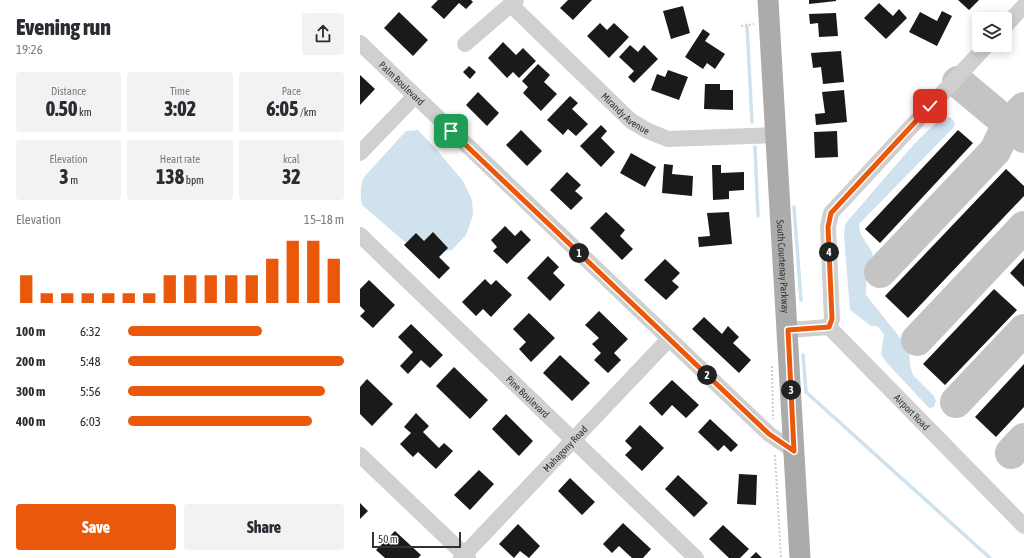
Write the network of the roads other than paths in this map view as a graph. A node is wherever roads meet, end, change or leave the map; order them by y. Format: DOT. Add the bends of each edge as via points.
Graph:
graph roads {
  1 [pos="768,0"];
  2 [pos="514,3"];
  3 [pos="1024,6"];
  4 [pos="1012,19"];
  5 [pos="360,43"];
  6 [pos="465,44"];
  7 [pos="980,52"];
  8 [pos="414,96"];
  9 [pos="776,135"];
  10 [pos="360,153"];
  11 [pos="360,235"];
  12 [pos="829,327"];
  13 [pos="788,330"];
  14 [pos="669,339"];
  15 [pos="573,441"];
  16 [pos="794,451"];
  17 [pos="360,455"];
  18 [pos="1024,526"];
  19 [pos="465,557"];
  20 [pos="696,558"];
  21 [pos="800,558"];
  1 -- 9 [label="main road, South Courtenay Parkway"];
  2 -- 6 [label="street"];
  2 -- 9 [label="street, Mirandy Avenue" via="631,121 648,131 668,139"];
  3 -- 4 [label="street"];
  5 -- 8 [label="street, Palm Boulevard"];
  7 -- 12 [label="street" via="831,213 828,227 832,319"];
  8 -- 10 [label="street"];
  8 -- 14 [label="street, Palm Boulevard"];
  9 -- 13 [label="main road, South Courtenay Parkway"];
  11 -- 15 [label="street, Pine Boulevard"];
  12 -- 13 [label="street"];
  12 -- 18 [label="street, Airport Road"];
  13 -- 16 [label="main road, South Courtenay Parkway"];
  14 -- 15 [label="street, Mahagony Road"];
  14 -- 16 [label="street, Palm Boulevard" via="774,439"];
  15 -- 19 [label="street, Mahagony Road"];
  15 -- 20 [label="street, Pine Boulevard"];
  16 -- 21 [label="main road, South Courtenay Parkway"];
  17 -- 19 [label="street"];
}
